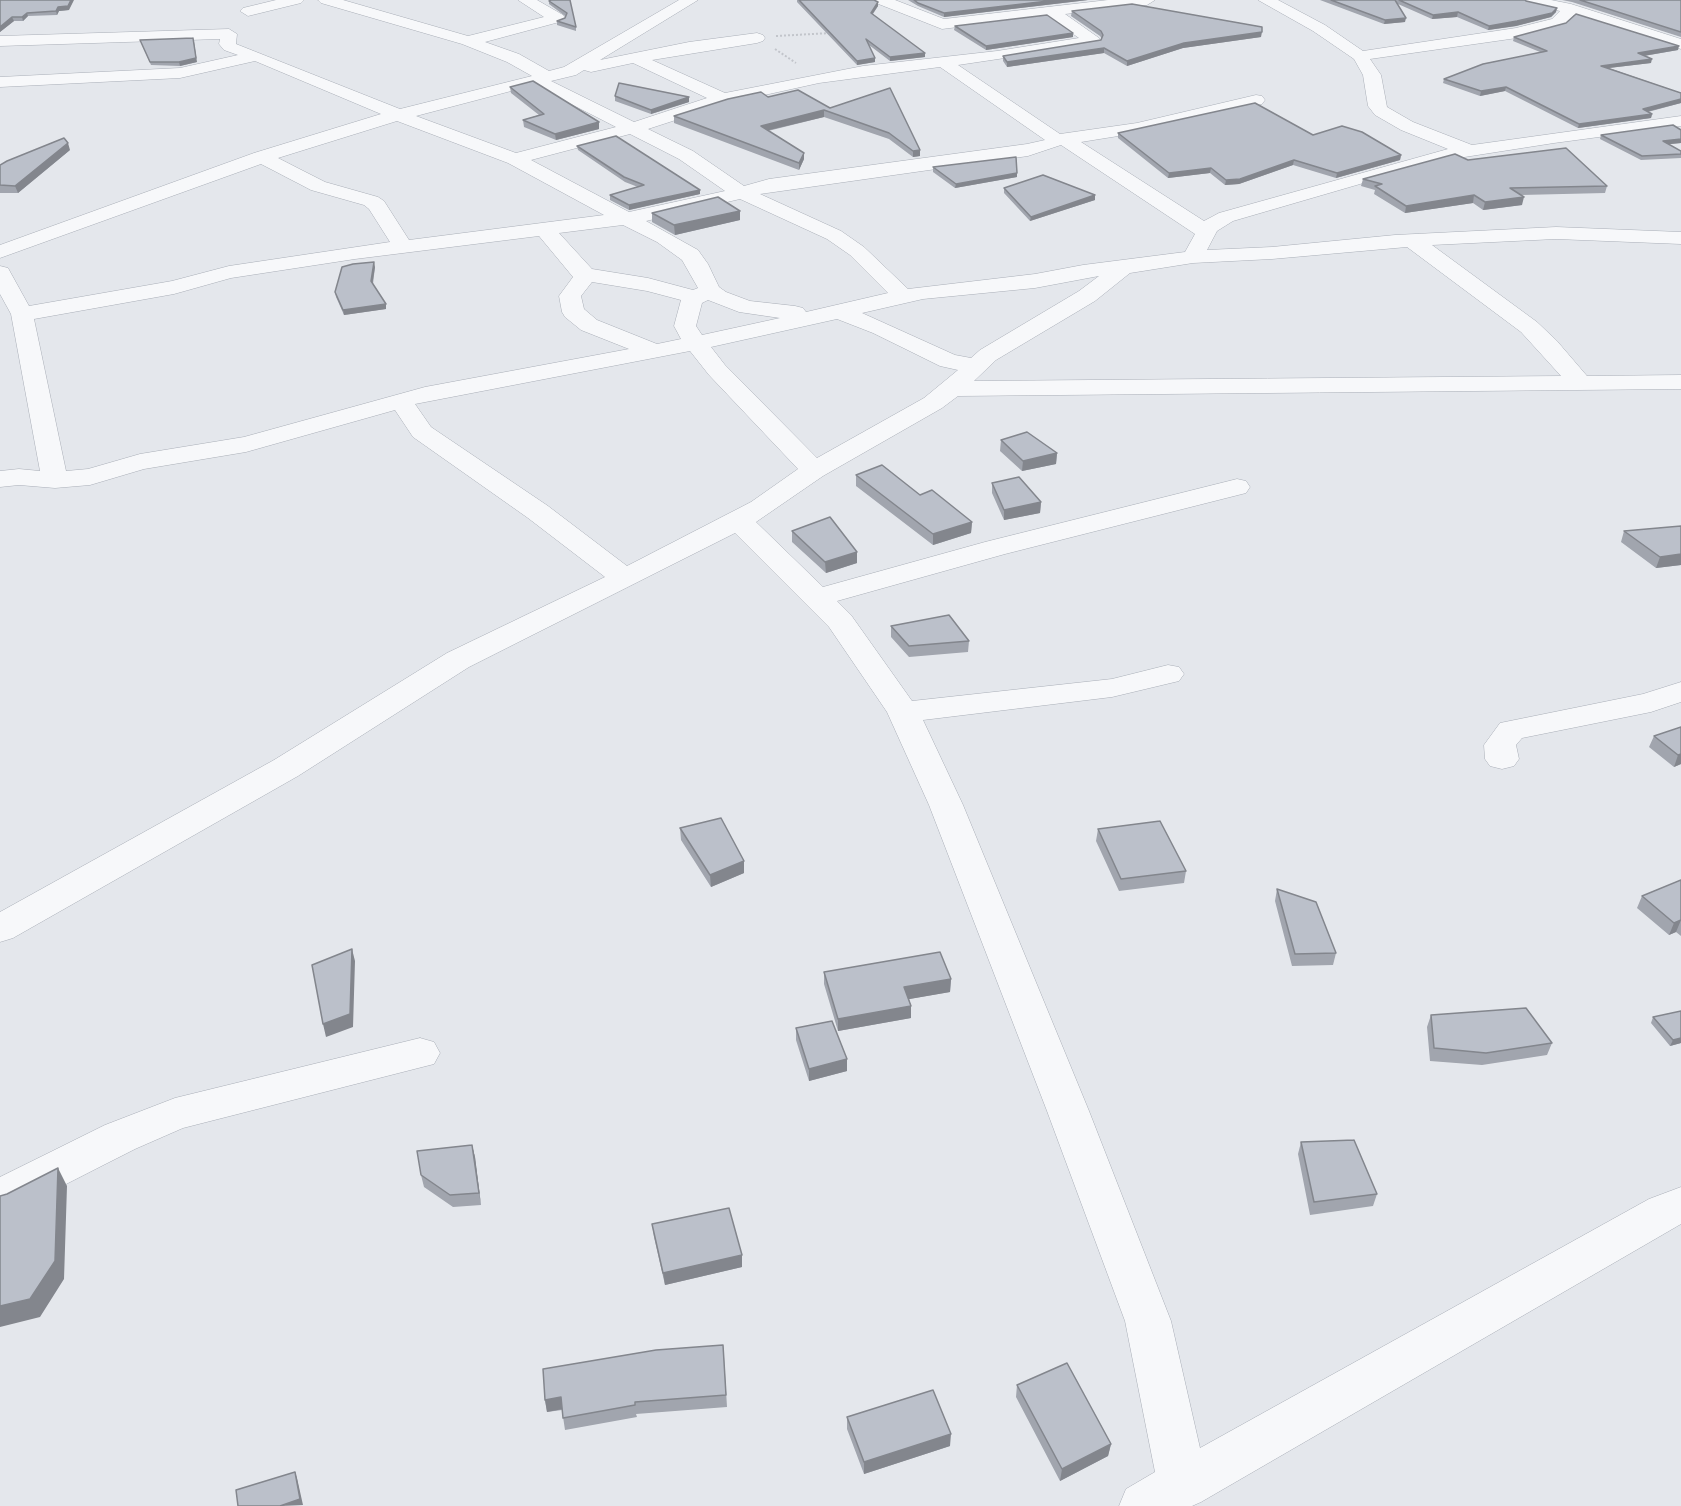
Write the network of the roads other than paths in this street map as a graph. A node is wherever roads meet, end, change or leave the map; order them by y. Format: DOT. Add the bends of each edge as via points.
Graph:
graph roads {
  1 [pos="296,0"];
  2 [pos="326,0"];
  3 [pos="526,0"];
  4 [pos="690,0"];
  5 [pos="882,0"];
  6 [pos="1148,0"];
  7 [pos="1266,0"];
  8 [pos="1536,1"];
  9 [pos="250,5"];
  10 [pos="1051,7"];
  11 [pos="1571,9"];
  12 [pos="229,34"];
  13 [pos="757,38"];
  14 [pos="0,41"];
  15 [pos="468,41"];
  16 [pos="1681,44"];
  17 [pos="257,56"];
  18 [pos="1360,56"];
  19 [pos="635,58"];
  20 [pos="942,62"];
  21 [pos="570,70"];
  22 [pos="541,79"];
  23 [pos="0,82"];
  24 [pos="723,99"];
  25 [pos="1256,100"];
  26 [pos="398,115"];
  27 [pos="1681,121"];
  28 [pos="633,128"];
  29 [pos="1061,140"];
  30 [pos="1466,149"];
  31 [pos="261,157"];
  32 [pos="515,159"];
  33 [pos="740,192"];
  34 [pos="625,219"];
  35 [pos="1210,227"];
  36 [pos="545,230"];
  37 [pos="1681,238"];
  38 [pos="1413,241"];
  39 [pos="403,247"];
  40 [pos="0,252"];
  41 [pos="1272,253"];
  42 [pos="1193,257"];
  43 [pos="1123,268"];
  44 [pos="0,273"];
  45 [pos="586,275"];
  46 [pos="703,294"];
  47 [pos="903,296"];
  48 [pos="828,313"];
  49 [pos="21,314"];
  50 [pos="695,342"];
  51 [pos="651,350"];
  52 [pos="975,366"];
  53 [pos="1681,382"];
  54 [pos="1581,384"];
  55 [pos="952,389"];
  56 [pos="400,400"];
  57 [pos="814,470"];
  58 [pos="0,479"];
  59 [pos="55,480"];
  60 [pos="1237,487"];
  61 [pos="738,520"];
  62 [pos="624,578"];
  63 [pos="817,598"];
  64 [pos="1168,674"];
  65 [pos="1681,691"];
  66 [pos="903,712"];
  67 [pos="1502,759"];
  68 [pos="0,929"];
  69 [pos="420,1053"];
  70 [pos="0,1197"];
  71 [pos="1681,1205"];
  72 [pos="1164,1496"];
  1 -- 9 [label="street"];
  2 -- 15 [label="street"];
  3 -- 15 [label="street" via="557,18"];
  4 -- 21 [label="street"];
  5 -- 10 [label="street" via="942,24"];
  6 -- 10 [label="street"];
  7 -- 18 [label="street" via="1319,28"];
  8 -- 11 [label="street"];
  9 -- 12 [label="street"];
  10 -- 20 [label="street" via="1093,41"];
  11 -- 16 [label="street"];
  11 -- 18 [label="street" via="1558,22 1517,33"];
  12 -- 14 [label="street"];
  12 -- 17 [label="street" via="226,44"];
  13 -- 19 [label="street" via="689,46"];
  15 -- 22 [label="street" via="513,58"];
  17 -- 23 [label="street" via="180,73"];
  17 -- 26 [label="street"];
  18 -- 30 [label="street" via="1372,75 1381,111 1407,126"];
  19 -- 21 [label="street"];
  19 -- 24 [label="street"];
  20 -- 24 [label="street" via="819,78"];
  20 -- 29 [label="street"];
  21 -- 22 [label="street"];
  22 -- 26 [label="street"];
  22 -- 28 [label="street"];
  24 -- 28 [label="street"];
  25 -- 29 [label="street" via="1175,120"];
  26 -- 31 [label="street"];
  26 -- 32 [label="street"];
  27 -- 30 [label="street"];
  28 -- 32 [label="street"];
  28 -- 33 [label="street" via="686,155"];
  29 -- 33 [label="street" via="1041,148 804,179"];
  29 -- 35 [label="street"];
  30 -- 35 [label="street"];
  31 -- 39 [label="street" via="318,186 371,201"];
  31 -- 40 [label="street"];
  32 -- 34 [label="street"];
  33 -- 34 [label="street"];
  33 -- 47 [label="street" via="849,244"];
  34 -- 36 [label="street"];
  34 -- 46 [label="street" via="690,255 697,264"];
  35 -- 41 [label="street"];
  35 -- 42 [label="street"];
  36 -- 39 [label="street"];
  36 -- 45 [label="street"];
  37 -- 38 [label="street" via="1578,233"];
  38 -- 41 [label="street"];
  38 -- 54 [label="street" via="1530,327"];
  39 -- 49 [label="street" via="229,272 174,287"];
  41 -- 42 [label="street"];
  42 -- 43 [label="street"];
  43 -- 47 [label="street"];
  43 -- 52 [label="street" via="1087,296"];
  44 -- 49 [label="street"];
  45 -- 46 [label="street"];
  45 -- 51 [label="street" via="570,296 573,312 589,325"];
  46 -- 48 [label="street" via="747,307"];
  46 -- 50 [label="street" via="691,301 685,326"];
  47 -- 48 [label="street"];
  48 -- 50 [label="street"];
  48 -- 52 [label="street" via="881,328 948,361"];
  49 -- 59 [label="street"];
  50 -- 51 [label="street"];
  50 -- 57 [label="street" via="739,394"];
  51 -- 56 [label="street"];
  52 -- 55 [label="street"];
  53 -- 54 [label="street"];
  54 -- 55 [label="street"];
  55 -- 57 [label="street"];
  56 -- 59 [label="street" via="246,444 140,462 90,477"];
  56 -- 62 [label="street" via="422,432 538,512"];
  57 -- 61 [label="street"];
  58 -- 59 [label="street"];
  60 -- 63 [label="street"];
  61 -- 62 [label="street"];
  61 -- 63 [label="street"];
  62 -- 68 [label="street" via="458,660 286,768"];
  63 -- 66 [label="street" via="840,621"];
  64 -- 66 [label="street" via="1112,687"];
  65 -- 67 [label="street" via="1651,702 1511,730 1500,745"];
  66 -- 72 [label="street" via="946,805 1148,1322"];
  69 -- 70 [label="street" via="175,1114"];
  71 -- 72 [label="street"];
}
